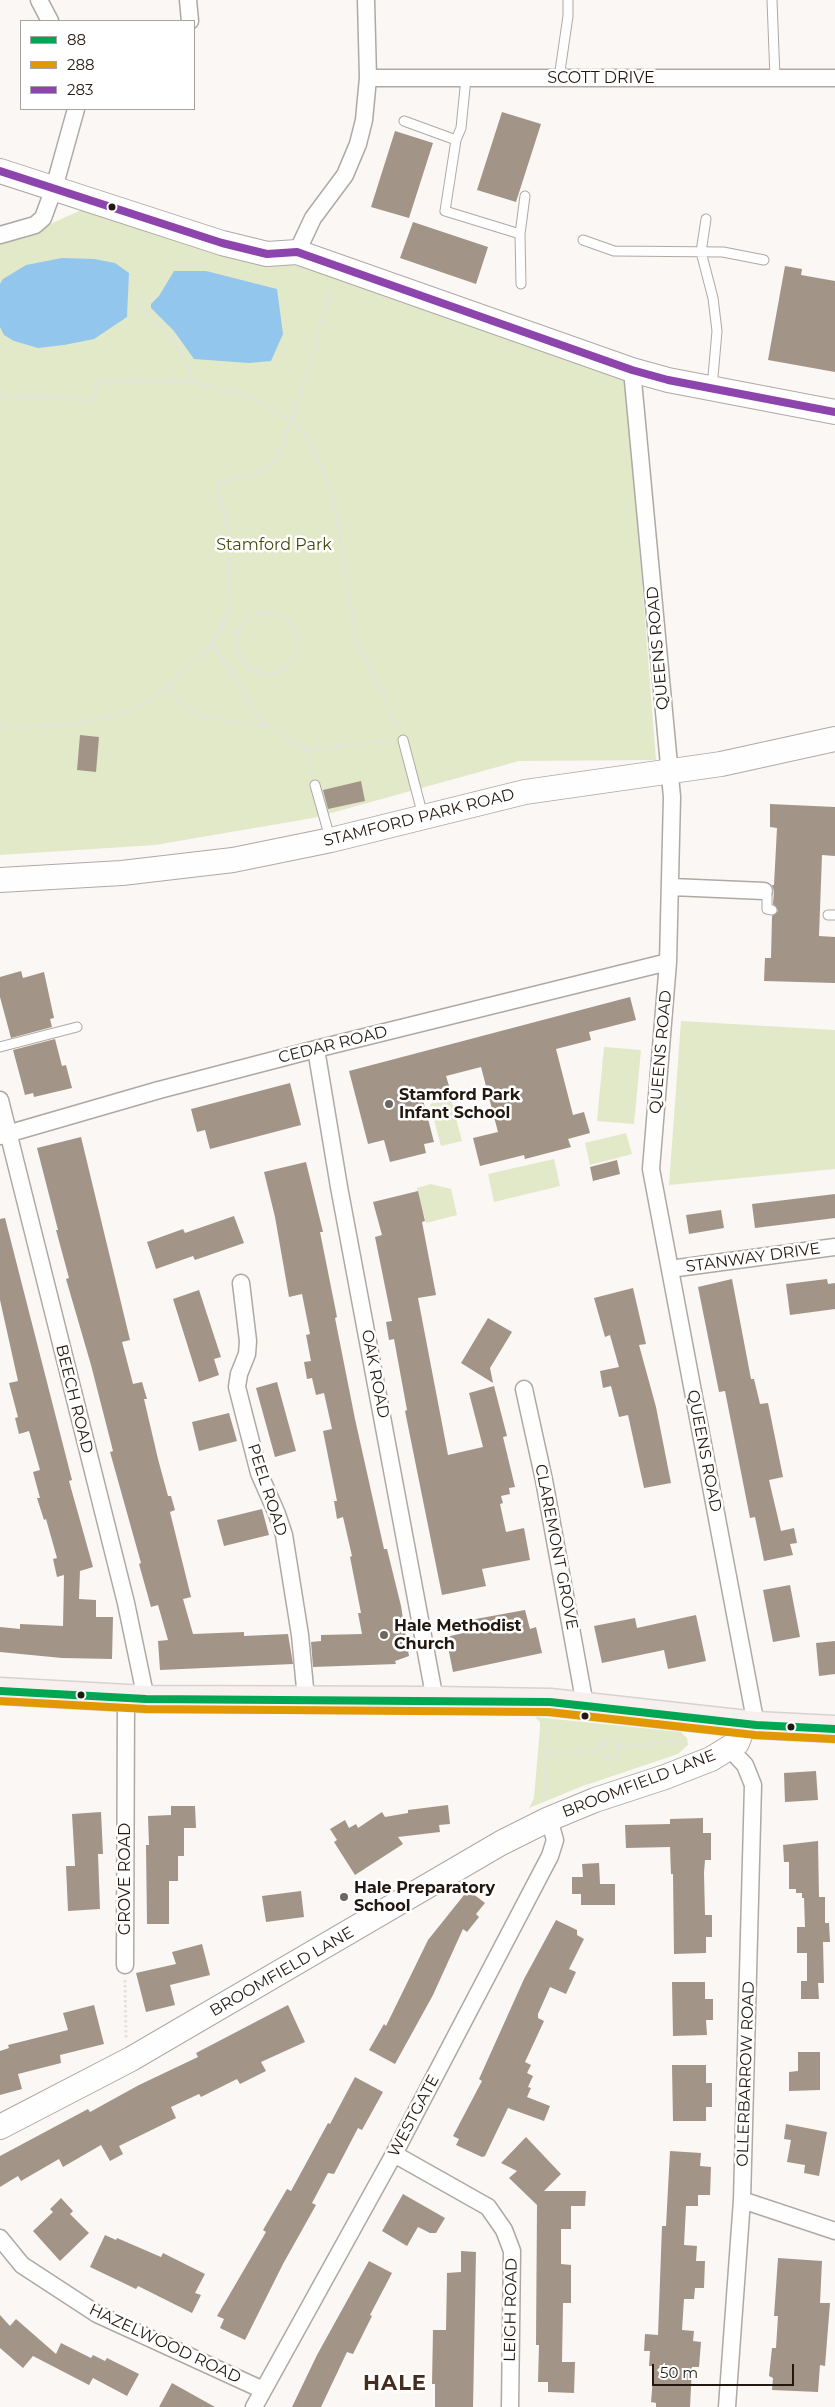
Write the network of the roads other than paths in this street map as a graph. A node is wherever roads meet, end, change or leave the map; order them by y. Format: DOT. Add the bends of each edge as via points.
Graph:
graph roads {
  1 [pos="39,0"];
  2 [pos="188,0"];
  3 [pos="366,0"];
  4 [pos="568,0"];
  5 [pos="772,0"];
  6 [pos="49,20"];
  7 [pos="190,20"];
  8 [pos="368,78"];
  9 [pos="466,78"];
  10 [pos="560,78"];
  11 [pos="775,78"];
  12 [pos="835,78"];
  13 [pos="76,110"];
  14 [pos="404,121"];
  15 [pos="456,140"];
  16 [pos="0,171"];
  17 [pos="54,188"];
  18 [pos="525,196"];
  19 [pos="706,219"];
  20 [pos="520,234"];
  21 [pos="0,235"];
  22 [pos="583,240"];
  23 [pos="297,252"];
  24 [pos="701,252"];
  25 [pos="764,260"];
  26 [pos="521,284"];
  27 [pos="632,370"];
  28 [pos="712,388"];
  29 [pos="835,412"];
  30 [pos="835,739"];
  31 [pos="403,740"];
  32 [pos="670,771"];
  33 [pos="315,786"];
  34 [pos="423,816"];
  35 [pos="331,840"];
  36 [pos="0,880"];
  37 [pos="672,886"];
  38 [pos="764,891"];
  39 [pos="772,910"];
  40 [pos="668,962"];
  41 [pos="77,1027"];
  42 [pos="0,1046"];
  43 [pos="316,1049"];
  44 [pos="0,1100"];
  45 [pos="4,1135"];
  46 [pos="835,1247"];
  47 [pos="670,1269"];
  48 [pos="241,1283"];
  49 [pos="524,1389"];
  50 [pos="0,1691"];
  51 [pos="136,1699"];
  52 [pos="306,1699"];
  53 [pos="435,1700"];
  54 [pos="585,1705"];
  55 [pos="748,1724"];
  56 [pos="835,1729"];
  57 [pos="729,1748"];
  58 [pos="549,1819"];
  59 [pos="125,1965"];
  60 [pos="0,2127"];
  61 [pos="394,2154"];
  62 [pos="742,2200"];
  63 [pos="835,2231"];
  64 [pos="0,2238"];
  65 [pos="263,2390"];
  66 [pos="254,2407"];
  67 [pos="510,2407"];
  68 [pos="727,2407"];
  1 -- 6 [label="street"];
  2 -- 7 [label="street"];
  3 -- 8 [label="street"];
  4 -- 10 [label="lane"];
  5 -- 11 [label="lane"];
  8 -- 9 [label="street, SCOTT DRIVE"];
  8 -- 23 [label="street" via="364,120 353,161 313,218"];
  9 -- 10 [label="street, SCOTT DRIVE"];
  9 -- 15 [label="lane" via="461,128"];
  10 -- 11 [label="street, SCOTT DRIVE"];
  11 -- 12 [label="street, SCOTT DRIVE"];
  13 -- 17 [label="street"];
  14 -- 15 [label="lane"];
  15 -- 20 [label="lane" via="444,211"];
  16 -- 17 [label="street"];
  17 -- 21 [label="street" via="40,222"];
  17 -- 23 [label="street" via="222,243 267,254"];
  18 -- 20 [label="lane"];
  19 -- 24 [label="lane"];
  20 -- 26 [label="lane"];
  22 -- 24 [label="lane" via="614,251"];
  23 -- 27 [label="street"];
  24 -- 25 [label="lane" via="723,252"];
  24 -- 28 [label="lane" via="713,298 717,331"];
  27 -- 28 [label="street"];
  27 -- 32 [label="street, QUEENS ROAD"];
  28 -- 29 [label="street"];
  30 -- 32 [label="street, STAMFORD PARK ROAD" via="721,764"];
  31 -- 34 [label="lane"];
  32 -- 34 [label="street, STAMFORD PARK ROAD" via="525,792"];
  32 -- 37 [label="street, QUEENS ROAD"];
  33 -- 35 [label="lane"];
  34 -- 35 [label="street, STAMFORD PARK ROAD"];
  35 -- 36 [label="street, STAMFORD PARK ROAD" via="200,865"];
  37 -- 38 [label="street"];
  37 -- 40 [label="street, QUEENS ROAD"];
  38 -- 39 [label="lane" via="768,896 766,910"];
  40 -- 43 [label="street, CEDAR ROAD"];
  40 -- 47 [label="street, QUEENS ROAD" via="651,1168"];
  41 -- 42 [label="lane"];
  43 -- 45 [label="street, CEDAR ROAD"];
  43 -- 53 [label="street, OAK ROAD"];
  44 -- 45 [label="street, BEECH ROAD"];
  45 -- 51 [label="street, BEECH ROAD" via="126,1603"];
  46 -- 47 [label="street, STANWAY DRIVE"];
  47 -- 55 [label="street, QUEENS ROAD"];
  48 -- 52 [label="street, PEEL ROAD" via="248,1340 237,1387 259,1473 284,1535 300,1634"];
  49 -- 54 [label="street, CLAREMONT GROVE"];
  50 -- 51 [label="main road"];
  51 -- 52 [label="main road"];
  51 -- 59 [label="street, GROVE ROAD"];
  52 -- 53 [label="main road"];
  53 -- 54 [label="main road"];
  54 -- 55 [label="main road"];
  55 -- 56 [label="main road"];
  55 -- 57 [label="street, BROOMFIELD LANE" via="737,1743"];
  57 -- 58 [label="street, BROOMFIELD LANE" via="693,1767"];
  57 -- 62 [label="street, OLLERBARROW ROAD" via="744,1765 753,1785"];
  58 -- 60 [label="street, BROOMFIELD LANE" via="501,1843 131,2059"];
  58 -- 61 [label="street, WESTGATE" via="555,1847"];
  61 -- 65 [label="street, WESTGATE"];
  61 -- 67 [label="street, LEIGH ROAD" via="488,2207 504,2230 512,2251"];
  62 -- 63 [label="street"];
  62 -- 68 [label="street, OLLERBARROW ROAD"];
  64 -- 65 [label="street, HAZELWOOD ROAD" via="22,2265 97,2314"];
  65 -- 66 [label="street, WESTGATE"];
}
